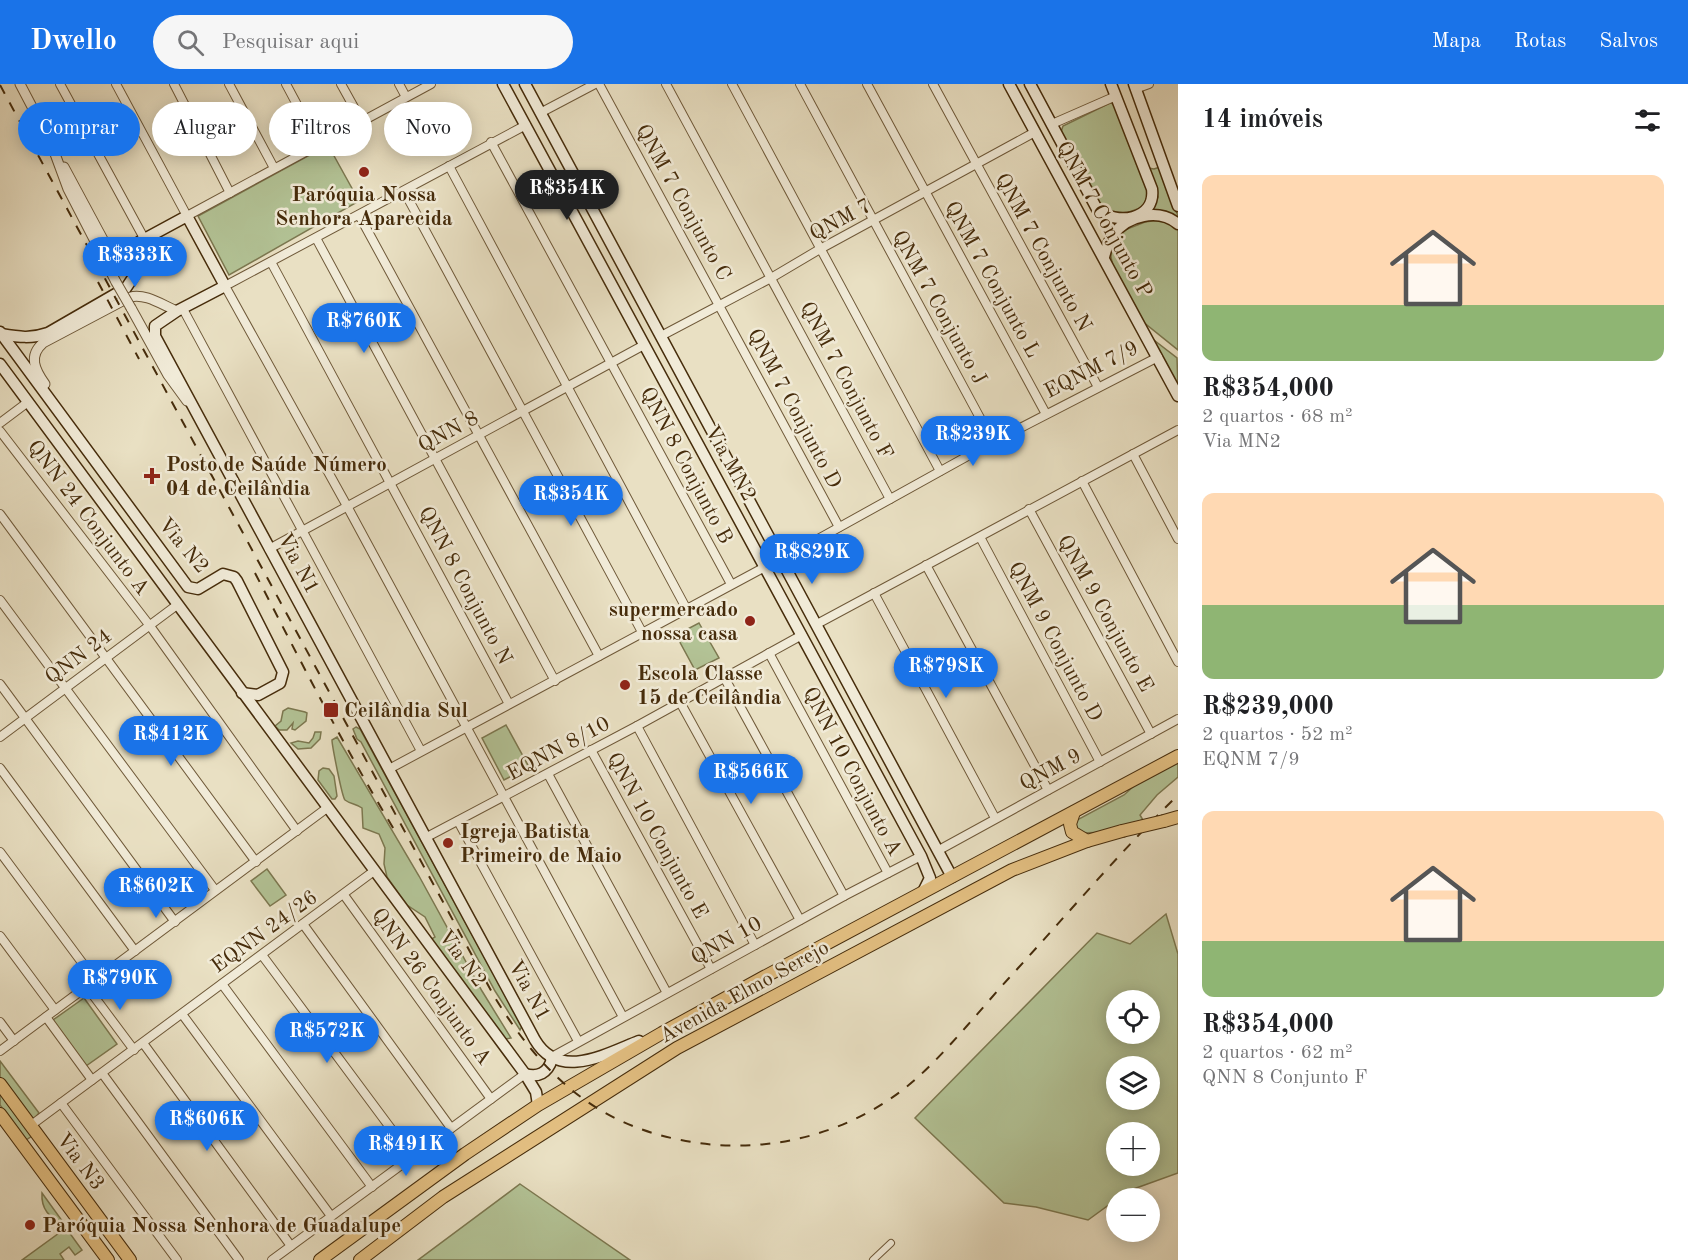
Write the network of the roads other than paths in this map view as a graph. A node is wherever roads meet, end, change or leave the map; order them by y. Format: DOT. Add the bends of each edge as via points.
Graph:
graph roads {
  1 [pos="20,84"];
  2 [pos="60,84"];
  3 [pos="116,84"];
  4 [pos="174,84"];
  5 [pos="229,84"];
  6 [pos="286,84"];
  7 [pos="342,84"];
  8 [pos="399,84"];
  9 [pos="430,84"];
  10 [pos="503,84"];
  11 [pos="525,84"];
  12 [pos="597,84"];
  13 [pos="666,84"];
  14 [pos="732,84"];
  15 [pos="800,84"];
  16 [pos="867,84"];
  17 [pos="933,84"];
  18 [pos="1009,84"];
  19 [pos="1030,84"];
  20 [pos="1111,84"];
  21 [pos="1149,84"];
  22 [pos="1135,86"];
  23 [pos="1116,96"];
  24 [pos="406,97"];
  25 [pos="29,102"];
  26 [pos="296,102"];
  27 [pos="352,102"];
  28 [pos="540,113"];
  29 [pos="372,114"];
  30 [pos="526,124"];
  31 [pos="1052,124"];
  32 [pos="1035,132"];
  33 [pos="491,142"];
  34 [pos="56,156"];
  35 [pos="58,156"];
  36 [pos="296,156"];
  37 [pos="1161,159"];
  38 [pos="1142,163"];
  39 [pos="977,165"];
  40 [pos="449,166"];
  41 [pos="274,168"];
  42 [pos="550,171"];
  43 [pos="404,191"];
  44 [pos="230,193"];
  45 [pos="926,193"];
  46 [pos="1178,206"];
  47 [pos="359,215"];
  48 [pos="187,216"];
  49 [pos="1135,218"];
  50 [pos="873,221"];
  51 [pos="1178,224"];
  52 [pos="601,226"];
  53 [pos="316,238"];
  54 [pos="587,238"];
  55 [pos="142,241"];
  56 [pos="820,249"];
  57 [pos="1104,257"];
  58 [pos="271,262"];
  59 [pos="771,278"];
  60 [pos="225,286"];
  61 [pos="720,305"];
  62 [pos="180,310"];
  63 [pos="1,333"];
  64 [pos="661,336"];
  65 [pos="644,345"];
  66 [pos="1158,357"];
  67 [pos="611,362"];
  68 [pos="0,364"];
  69 [pos="662,379"];
  70 [pos="567,386"];
  71 [pos="1098,387"];
  72 [pos="1178,396"];
  73 [pos="28,402"];
  74 [pos="193,407"];
  75 [pos="523,410"];
  76 [pos="1046,414"];
  77 [pos="65,420"];
  78 [pos="0,423"];
  79 [pos="1178,430"];
  80 [pos="0,431"];
  81 [pos="479,435"];
  82 [pos="715,435"];
  83 [pos="993,442"];
  84 [pos="60,446"];
  85 [pos="722,448"];
  86 [pos="1133,454"];
  87 [pos="705,456"];
  88 [pos="434,459"];
  89 [pos="940,471"];
  90 [pos="1082,481"];
  91 [pos="391,483"];
  92 [pos="115,489"];
  93 [pos="890,499"];
  94 [pos="347,506"];
  95 [pos="1029,509"];
  96 [pos="0,514"];
  97 [pos="110,514"];
  98 [pos="838,527"];
  99 [pos="303,530"];
  100 [pos="980,537"];
  101 [pos="1178,539"];
  102 [pos="269,549"];
  103 [pos="782,559"];
  104 [pos="170,563"];
  105 [pos="926,565"];
  106 [pos="765,567"];
  107 [pos="731,584"];
  108 [pos="874,593"];
  109 [pos="0,600"];
  110 [pos="177,605"];
  111 [pos="687,608"];
  112 [pos="817,624"];
  113 [pos="150,626"];
  114 [pos="642,632"];
  115 [pos="802,635"];
  116 [pos="769,653"];
  117 [pos="599,656"];
  118 [pos="106,658"];
  119 [pos="1178,662"];
  120 [pos="724,677"];
  121 [pos="555,681"];
  122 [pos="826,683"];
  123 [pos="0,684"];
  124 [pos="66,688"];
  125 [pos="242,693"];
  126 [pos="855,694"];
  127 [pos="834,696"];
  128 [pos="680,702"];
  129 [pos="509,704"];
  130 [pos="25,718"];
  131 [pos="1178,719"];
  132 [pos="637,726"];
  133 [pos="466,728"];
  134 [pos="1151,734"];
  135 [pos="0,737"];
  136 [pos="880,741"];
  137 [pos="591,750"];
  138 [pos="421,751"];
  139 [pos="1178,756"];
  140 [pos="1100,762"];
  141 [pos="0,768"];
  142 [pos="389,769"];
  143 [pos="874,770"];
  144 [pos="548,774"];
  145 [pos="1048,790"];
  146 [pos="504,798"];
  147 [pos="327,808"];
  148 [pos="1074,812"];
  149 [pos="1178,817"];
  150 [pos="995,818"];
  151 [pos="922,819"];
  152 [pos="458,821"];
  153 [pos="297,831"];
  154 [pos="425,838"];
  155 [pos="1087,841"];
  156 [pos="939,850"];
  157 [pos="0,852"];
  158 [pos="921,856"];
  159 [pos="256,862"];
  160 [pos="374,871"];
  161 [pos="888,873"];
  162 [pos="952,877"];
  163 [pos="215,890"];
  164 [pos="922,893"];
  165 [pos="344,895"];
  166 [pos="844,896"];
  167 [pos="933,910"];
  168 [pos="800,920"];
  169 [pos="175,922"];
  170 [pos="303,924"];
  171 [pos="0,936"];
  172 [pos="755,945"];
  173 [pos="135,951"];
  174 [pos="262,955"];
  175 [pos="711,969"];
  176 [pos="779,969"];
  177 [pos="764,977"];
  178 [pos="95,980"];
  179 [pos="222,984"];
  180 [pos="87,987"];
  181 [pos="788,989"];
  182 [pos="667,993"];
  183 [pos="775,996"];
  184 [pos="55,1010"];
  185 [pos="182,1014"];
  186 [pos="46,1017"];
  187 [pos="623,1017"];
  188 [pos="0,1022"];
  189 [pos="662,1033"];
  190 [pos="14,1041"];
  191 [pos="578,1041"];
  192 [pos="142,1043"];
  193 [pos="134,1050"];
  194 [pos="0,1051"];
  195 [pos="551,1058"];
  196 [pos="102,1073"];
  197 [pos="525,1074"];
  198 [pos="92,1080"];
  199 [pos="0,1084"];
  200 [pos="491,1099"];
  201 [pos="61,1103"];
  202 [pos="538,1105"];
  203 [pos="0,1114"];
  204 [pos="30,1126"];
  205 [pos="451,1128"];
  206 [pos="465,1154"];
  207 [pos="412,1157"];
  208 [pos="477,1174"];
  209 [pos="51,1182"];
  210 [pos="372,1187"];
  211 [pos="331,1216"];
  212 [pos="109,1232"];
  213 [pos="891,1243"];
  214 [pos="291,1246"];
  215 [pos="108,1259"];
  216 [pos="124,1260"];
  217 [pos="130,1260"];
  218 [pos="177,1260"];
  219 [pos="239,1260"];
  220 [pos="272,1260"];
  221 [pos="320,1260"];
  222 [pos="360,1260"];
  223 [pos="873,1260"];
  1 -- 25 [label="street, Via N1"];
  2 -- 55 [label="street"];
  3 -- 48 [label="street"];
  4 -- 44 [label="street"];
  5 -- 41 [label="street"];
  6 -- 26 [label="street"];
  7 -- 27 [label="street"];
  8 -- 24 [label="street"];
  9 -- 24 [label="street"];
  10 -- 30 [label="main road, Via MN2"];
  11 -- 28 [label="main road"];
  12 -- 28 [label="street"];
  12 -- 61 [label="street, QNM 7 Conjunto C"];
  13 -- 59 [label="street, QNM 7 Conjunto F"];
  14 -- 56 [label="street"];
  15 -- 50 [label="street, QNM 7 Conjunto J"];
  16 -- 45 [label="street, QNM 7 Conjunto L"];
  17 -- 39 [label="street, QNM 7 Conjunto N"];
  18 -- 32 [label="main road, QNM 7 Conjunto P"];
  19 -- 31 [label="main road"];
  20 -- 23 [label="main road"];
  21 -- 22 [label="street"];
  22 -- 37 [label="main road"];
  23 -- 31 [label="street"];
  23 -- 38 [label="main road"];
  24 -- 29 [label="street"];
  28 -- 52 [label="main road"];
  30 -- 33 [label="street"];
  30 -- 42 [label="main road, Via MN2"];
  31 -- 49 [label="main road" via="1097,209 1109,218"];
  32 -- 39 [label="street, QNM 7"];
  32 -- 57 [label="main road, QNM 7 Conjunto P"];
  33 -- 40 [label="street"];
  33 -- 67 [label="street, QNN 8 Conjunto B"];
  34 -- 74 [label="street, Via N1, bridge" via="68,189 116,282 176,388"];
  35 -- 55 [label="street" via="107,247 114,252"];
  36 -- 41 [label="street"];
  37 -- 38 [label="main road" via="1154,164"];
  37 -- 46 [label="main road"];
  38 -- 49 [label="main road" via="1152,189 1152,201"];
  39 -- 45 [label="street, QNM 7"];
  39 -- 71 [label="street, QNM 7 Conjunto N"];
  40 -- 43 [label="street"];
  40 -- 70 [label="street"];
  41 -- 44 [label="street"];
  42 -- 52 [label="main road" via="588,227"];
  42 -- 54 [label="main road, Via MN2"];
  43 -- 47 [label="street"];
  43 -- 75 [label="street"];
  44 -- 48 [label="street"];
  45 -- 50 [label="street, QNM 7"];
  45 -- 76 [label="street, QNM 7 Conjunto L"];
  47 -- 53 [label="street"];
  47 -- 81 [label="street"];
  48 -- 55 [label="main road"];
  48 -- 60 [label="main road"];
  49 -- 51 [label="main road" via="1168,217"];
  49 -- 57 [label="main road" via="1114,234"];
  50 -- 56 [label="street, QNM 7"];
  50 -- 83 [label="street, QNM 7 Conjunto J"];
  52 -- 54 [label="main road"];
  52 -- 64 [label="main road"];
  53 -- 58 [label="street"];
  53 -- 88 [label="street"];
  54 -- 65 [label="main road, Via MN2"];
  55 -- 63 [label="main road" via="134,276 126,288 48,333 34,338"];
  56 -- 59 [label="street, QNM 7"];
  56 -- 89 [label="street"];
  57 -- 66 [label="main road, QNM 7 Conjunto P"];
  58 -- 60 [label="street"];
  58 -- 91 [label="street, QNN 8 Conjunto N"];
  59 -- 61 [label="street, QNM 7"];
  59 -- 93 [label="street, QNM 7 Conjunto F"];
  60 -- 62 [label="main road"];
  60 -- 94 [label="street"];
  61 -- 64 [label="street, QNM 7"];
  61 -- 98 [label="street, QNM 7 Conjunto D"];
  62 -- 74 [label="main road" via="155,326 153,332"];
  62 -- 77 [label="street" via="138,295 130,297 37,349 36,371 58,402"];
  62 -- 99 [label="street"];
  63 -- 77 [label="main road, Via N2"];
  64 -- 82 [label="main road"];
  65 -- 67 [label="street, QNN 8"];
  65 -- 69 [label="main road, Via MN2"];
  66 -- 71 [label="street, EQNM 7/9"];
  66 -- 72 [label="main road, QNM 7 Conjunto P"];
  67 -- 70 [label="street, QNN 8"];
  67 -- 107 [label="street, QNN 8 Conjunto B"];
  68 -- 73 [label="main road, Via N2"];
  69 -- 82 [label="main road" via="704,444 711,444"];
  69 -- 87 [label="main road, Via MN2"];
  70 -- 75 [label="street, QNN 8"];
  70 -- 111 [label="street"];
  71 -- 76 [label="street, EQNM 7/9"];
  73 -- 78 [label="street"];
  73 -- 84 [label="main road, Via N2"];
  74 -- 102 [label="main road, Via N1"];
  75 -- 81 [label="street, QNN 8"];
  75 -- 114 [label="street"];
  76 -- 83 [label="street, EQNM 7/9"];
  77 -- 92 [label="main road, Via N2"];
  79 -- 86 [label="street"];
  80 -- 113 [label="street, QNN 24 Conjunto A"];
  81 -- 88 [label="street, QNN 8"];
  81 -- 117 [label="street"];
  82 -- 85 [label="main road"];
  83 -- 89 [label="street, EQNM 7/9"];
  84 -- 92 [label="main road" via="77,460 103,497 111,498"];
  84 -- 97 [label="main road, Via N2"];
  85 -- 87 [label="main road"];
  85 -- 103 [label="main road"];
  86 -- 90 [label="street"];
  86 -- 101 [label="street"];
  87 -- 106 [label="main road, Via MN2"];
  88 -- 91 [label="street, QNN 8"];
  88 -- 121 [label="street"];
  89 -- 93 [label="street, EQNM 7/9"];
  90 -- 95 [label="street"];
  90 -- 119 [label="street"];
  91 -- 94 [label="street, QNN 8"];
  91 -- 129 [label="street, QNN 8 Conjunto N"];
  92 -- 104 [label="main road, Via N2"];
  93 -- 98 [label="street, EQNM 7/9"];
  94 -- 99 [label="street, QNN 8"];
  94 -- 133 [label="street"];
  95 -- 100 [label="street"];
  95 -- 134 [label="street, QNM 9 Conjunto E"];
  96 -- 118 [label="street"];
  97 -- 104 [label="main road" via="114,506 122,507"];
  97 -- 110 [label="main road, Via N2"];
  98 -- 103 [label="street, EQNM 7/9"];
  99 -- 102 [label="street, QNN 8"];
  99 -- 138 [label="street"];
  100 -- 105 [label="street"];
  100 -- 140 [label="street, QNM 9 Conjunto D"];
  102 -- 142 [label="main road, Via N1"];
  103 -- 112 [label="main road"];
  104 -- 125 [label="main road, Via N2" via="192,590 223,574 237,581 283,672 280,683 258,695"];
  105 -- 108 [label="street"];
  105 -- 145 [label="street"];
  106 -- 107 [label="street"];
  106 -- 115 [label="main road, Via MN2"];
  107 -- 111 [label="street"];
  108 -- 112 [label="street"];
  108 -- 150 [label="street"];
  109 -- 124 [label="street"];
  110 -- 113 [label="street, QNN 24"];
  110 -- 125 [label="main road, Via N2"];
  111 -- 114 [label="street"];
  112 -- 126 [label="main road"];
  113 -- 118 [label="street, QNN 24"];
  113 -- 153 [label="street, QNN 24 Conjunto A"];
  114 -- 117 [label="street"];
  115 -- 116 [label="street, EQNN 8/10"];
  115 -- 122 [label="main road, Via MN2"];
  116 -- 120 [label="street, EQNN 8/10"];
  116 -- 161 [label="street, QNN 10 Conjunto A"];
  117 -- 121 [label="street"];
  118 -- 124 [label="street, QNN 24"];
  118 -- 159 [label="street"];
  120 -- 128 [label="street, EQNN 8/10"];
  120 -- 166 [label="street"];
  121 -- 129 [label="street"];
  122 -- 126 [label="main road" via="830,675 837,673"];
  122 -- 127 [label="main road, Via MN2"];
  123 -- 130 [label="street"];
  124 -- 130 [label="street, QNN 24"];
  124 -- 163 [label="street"];
  125 -- 147 [label="main road, Via N2"];
  126 -- 136 [label="main road"];
  127 -- 136 [label="main road" via="850,715 869,751 877,751"];
  127 -- 143 [label="main road, Via MN2"];
  128 -- 132 [label="street, EQNN 8/10"];
  128 -- 168 [label="street"];
  129 -- 133 [label="street"];
  130 -- 135 [label="street, QNN 24"];
  130 -- 169 [label="street"];
  131 -- 134 [label="street, QNM 9"];
  132 -- 137 [label="street, EQNN 8/10"];
  132 -- 172 [label="street"];
  133 -- 138 [label="street"];
  133 -- 146 [label="street"];
  134 -- 140 [label="street, QNM 9"];
  136 -- 151 [label="main road"];
  137 -- 144 [label="street, EQNN 8/10"];
  137 -- 175 [label="street, QNN 10 Conjunto E"];
  138 -- 142 [label="street"];
  139 -- 148 [label="main road, Avenida Elmo Serejo"];
  140 -- 145 [label="street, QNM 9"];
  141 -- 173 [label="street"];
  142 -- 154 [label="main road, Via N1"];
  143 -- 151 [label="main road" via="877,761 886,762"];
  143 -- 158 [label="main road, Via MN2"];
  144 -- 146 [label="street, EQNN 8/10"];
  144 -- 182 [label="street"];
  145 -- 150 [label="street, QNM 9"];
  146 -- 152 [label="street, EQNN 8/10"];
  146 -- 187 [label="street"];
  147 -- 153 [label="street"];
  147 -- 160 [label="main road, Via N2"];
  148 -- 155 [label="main road" via="1072,832"];
  148 -- 162 [label="main road, Avenida Elmo Serejo"];
  149 -- 155 [label="main road, Avenida Elmo Serejo, bridge"];
  150 -- 156 [label="street, QNM 9"];
  151 -- 156 [label="main road"];
  152 -- 154 [label="street, EQNN 8/10"];
  152 -- 191 [label="street"];
  153 -- 159 [label="street"];
  154 -- 195 [label="main road, Via N1" via="540,1049"];
  155 -- 167 [label="main road, Avenida Elmo Serejo" via="1012,870"];
  156 -- 162 [label="main road"];
  157 -- 178 [label="street"];
  158 -- 161 [label="street, QNN 10"];
  158 -- 164 [label="main road, Via MN2" via="930,878"];
  159 -- 163 [label="street"];
  160 -- 165 [label="street, EQNN 24/26"];
  160 -- 197 [label="main road, Via N2"];
  161 -- 166 [label="street, QNN 10"];
  162 -- 164 [label="main road, Avenida Elmo Serejo"];
  162 -- 167 [label="main road" via="953,890"];
  163 -- 169 [label="street"];
  164 -- 176 [label="main road, Avenida Elmo Serejo"];
  165 -- 170 [label="street, EQNN 24/26"];
  165 -- 200 [label="street, QNN 26 Conjunto A"];
  166 -- 168 [label="street, QNN 10"];
  167 -- 181 [label="main road, Avenida Elmo Serejo"];
  168 -- 172 [label="street, QNN 10"];
  169 -- 173 [label="street"];
  170 -- 174 [label="street, EQNN 24/26"];
  170 -- 205 [label="street"];
  171 -- 184 [label="street"];
  172 -- 175 [label="street, QNN 10"];
  173 -- 178 [label="street"];
  174 -- 179 [label="street, EQNN 24/26"];
  174 -- 207 [label="street"];
  175 -- 182 [label="street, QNN 10"];
  176 -- 177 [label="main road, Avenida Elmo Serejo"];
  176 -- 181 [label="main road" via="781,981"];
  177 -- 183 [label="main road" via="771,981"];
  177 -- 189 [label="main road, Avenida Elmo Serejo"];
  178 -- 180 [label="street"];
  179 -- 185 [label="street, EQNN 24/26"];
  179 -- 210 [label="street"];
  180 -- 184 [label="street"];
  180 -- 193 [label="street"];
  181 -- 183 [label="main road, Avenida Elmo Serejo"];
  182 -- 187 [label="street, QNN 10"];
  183 -- 208 [label="main road, Avenida Elmo Serejo" via="677,1048"];
  184 -- 186 [label="street"];
  185 -- 192 [label="street, EQNN 24/26"];
  185 -- 211 [label="street"];
  186 -- 190 [label="street"];
  186 -- 198 [label="street"];
  187 -- 191 [label="street, QNN 10"];
  188 -- 190 [label="street"];
  189 -- 195 [label="main road, Avenida Elmo Serejo" via="581,1061"];
  189 -- 202 [label="main road, Avenida Elmo Serejo"];
  190 -- 194 [label="street"];
  191 -- 195 [label="street, QNN 10"];
  192 -- 193 [label="street, EQNN 24/26"];
  192 -- 214 [label="street"];
  193 -- 196 [label="street, EQNN 24/26"];
  195 -- 197 [label="main road" via="545,1072"];
  196 -- 198 [label="street, EQNN 24/26"];
  196 -- 219 [label="street"];
  197 -- 200 [label="street"];
  197 -- 202 [label="main road, Via N2" via="536,1092"];
  198 -- 201 [label="street, EQNN 24/26"];
  199 -- 204 [label="main road, Via N3"];
  200 -- 205 [label="street"];
  201 -- 204 [label="street, EQNN 24/26"];
  201 -- 218 [label="street"];
  202 -- 206 [label="main road, Avenida Elmo Serejo"];
  203 -- 209 [label="main road, Via N3"];
  204 -- 212 [label="main road, Via N3"];
  205 -- 207 [label="street"];
  206 -- 208 [label="main road" via="469,1168"];
  206 -- 221 [label="main road, Avenida Elmo Serejo"];
  207 -- 210 [label="street"];
  208 -- 222 [label="main road, Avenida Elmo Serejo"];
  209 -- 212 [label="main road" via="100,1240 108,1239"];
  209 -- 215 [label="main road, Via N3"];
  210 -- 211 [label="street"];
  211 -- 214 [label="street"];
  212 -- 217 [label="main road, Via N3"];
  213 -- 223 [label="street"];
  214 -- 220 [label="street"];
  215 -- 216 [label="main road" via="107,1253 112,1249"];
}
